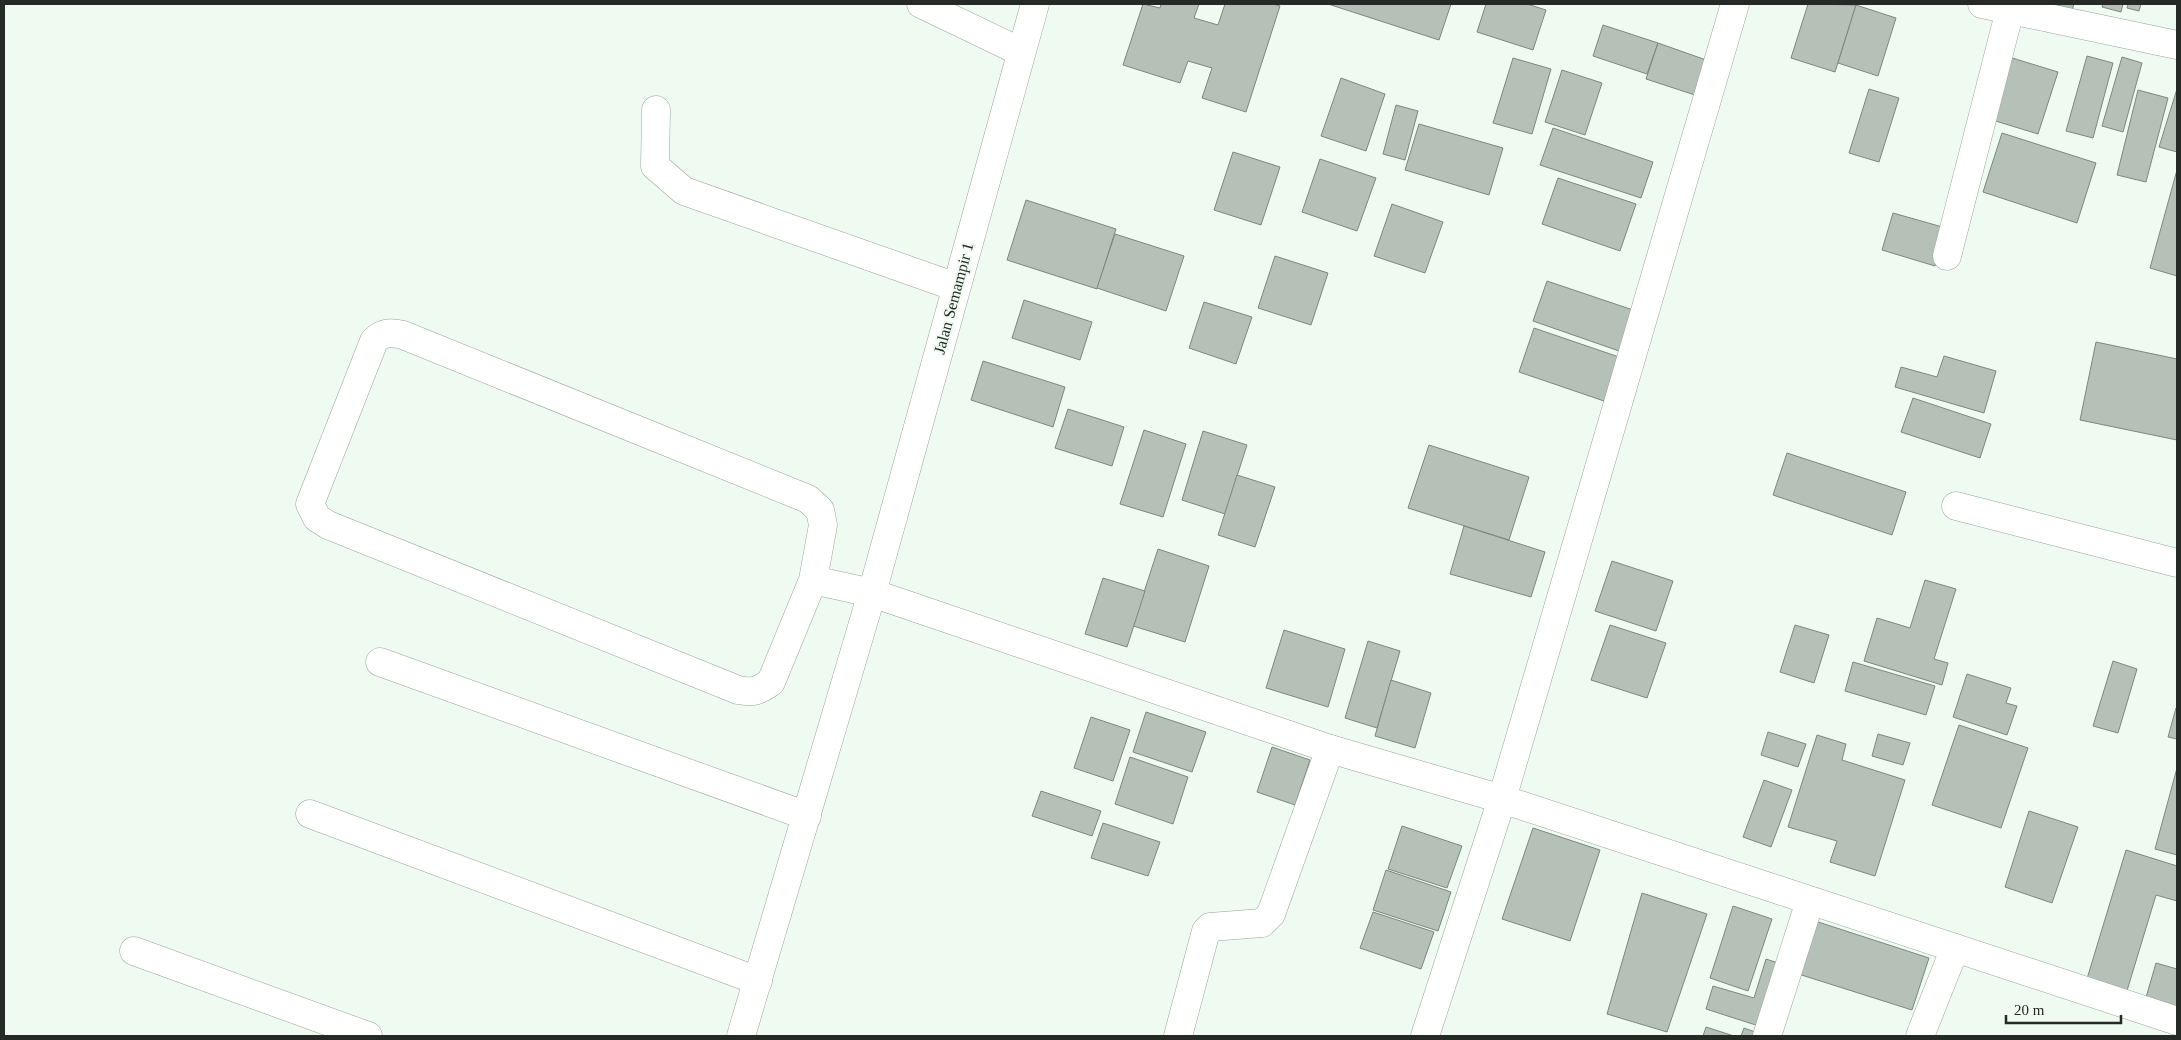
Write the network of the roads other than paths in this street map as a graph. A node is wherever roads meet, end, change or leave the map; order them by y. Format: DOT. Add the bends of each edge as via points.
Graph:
graph roads {
  1 [pos="921,4"];
  2 [pos="1035,4"];
  3 [pos="1735,4"];
  4 [pos="1982,4"];
  5 [pos="2010,10"];
  6 [pos="2177,45"];
  7 [pos="1021,52"];
  8 [pos="656,110"];
  9 [pos="1947,256"];
  10 [pos="956,287"];
  11 [pos="1956,506"];
  12 [pos="2177,563"];
  13 [pos="813,580"];
  14 [pos="872,593"];
  15 [pos="380,662"];
  16 [pos="1330,748"];
  17 [pos="1502,799"];
  18 [pos="310,814"];
  19 [pos="807,816"];
  20 [pos="1810,901"];
  21 [pos="1955,948"];
  22 [pos="134,951"];
  23 [pos="758,981"];
  24 [pos="2177,1021"];
  25 [pos="368,1036"];
  26 [pos="741,1036"];
  27 [pos="1178,1036"];
  28 [pos="1425,1036"];
  29 [pos="1767,1036"];
  30 [pos="1920,1036"];
  1 -- 7 [label="street"];
  2 -- 7 [label="street, Jalan Semampir 1"];
  3 -- 17 [label="street"];
  4 -- 5 [label="street"];
  5 -- 6 [label="street"];
  5 -- 9 [label="street"];
  7 -- 10 [label="street, Jalan Semampir 1"];
  8 -- 10 [label="street" via="655,166 684,191"];
  10 -- 14 [label="street, Jalan Semampir 1"];
  11 -- 12 [label="street"];
  13 -- 13 [label="street" via="771,682 751,693 328,525 317,518 310,504 374,341 391,332 808,500 820,510 822,525"];
  13 -- 14 [label="street"];
  14 -- 16 [label="street"];
  14 -- 19 [label="street, Jalan Semampir 1"];
  15 -- 19 [label="street"];
  16 -- 17 [label="street"];
  16 -- 27 [label="street" via="1271,914 1262,923 1210,926 1206,930"];
  17 -- 20 [label="street"];
  17 -- 28 [label="street"];
  18 -- 23 [label="street"];
  19 -- 23 [label="street, Jalan Semampir 1"];
  20 -- 21 [label="street"];
  20 -- 29 [label="street"];
  21 -- 24 [label="street"];
  21 -- 30 [label="street"];
  22 -- 25 [label="street"];
  23 -- 26 [label="street, Jalan Semampir 1"];
}
